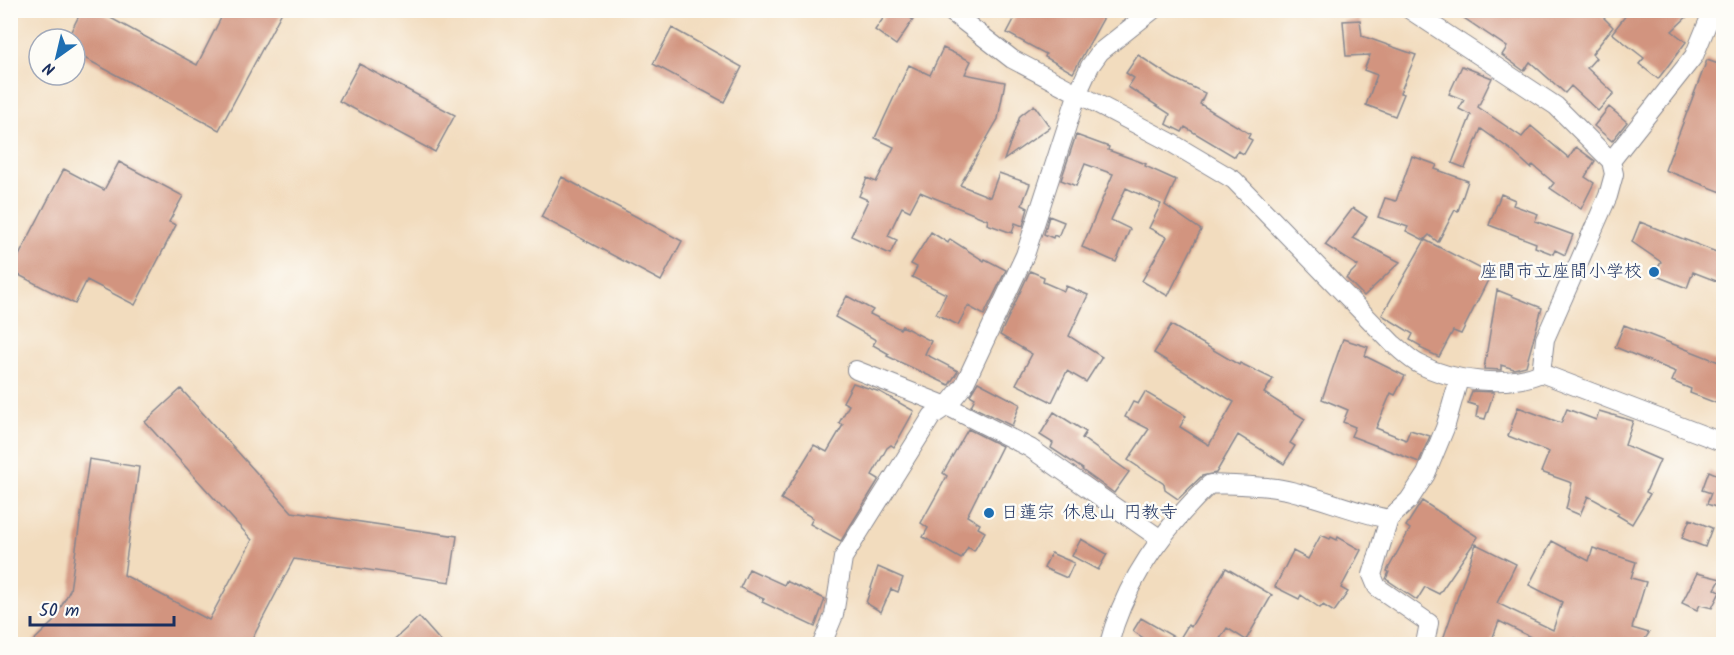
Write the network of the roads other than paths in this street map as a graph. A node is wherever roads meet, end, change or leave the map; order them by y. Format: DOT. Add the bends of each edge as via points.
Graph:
graph roads {
  1 [pos="949,10"];
  2 [pos="1153,10"];
  3 [pos="1410,10"];
  4 [pos="1713,10"];
  5 [pos="1078,92"];
  6 [pos="1611,161"];
  7 [pos="856,370"];
  8 [pos="1541,373"];
  9 [pos="1459,379"];
  10 [pos="946,406"];
  11 [pos="1724,443"];
  12 [pos="1389,519"];
  13 [pos="1159,538"];
  14 [pos="822,645"];
  15 [pos="1109,645"];
  16 [pos="1425,645"];
  1 -- 5 [label="street" via="1012,59"];
  2 -- 5 [label="street" via="1100,52"];
  3 -- 6 [label="street" via="1556,106"];
  4 -- 6 [label="street" via="1694,56"];
  5 -- 9 [label="street" via="1234,180 1393,344 1418,364"];
  5 -- 10 [label="street" via="1025,255 963,385"];
  6 -- 8 [label="street" via="1614,174 1608,196 1545,339"];
  7 -- 10 [label="street"];
  8 -- 9 [label="street" via="1525,380"];
  8 -- 11 [label="street"];
  9 -- 12 [label="street" via="1426,474 1409,500"];
  10 -- 13 [label="street" via="1030,448"];
  10 -- 14 [label="street" via="932,416 843,558 834,615"];
  12 -- 13 [label="street" via="1277,489 1210,484"];
  12 -- 16 [label="street" via="1372,575 1377,587 1429,623"];
  13 -- 15 [label="street" via="1115,621"];
}
